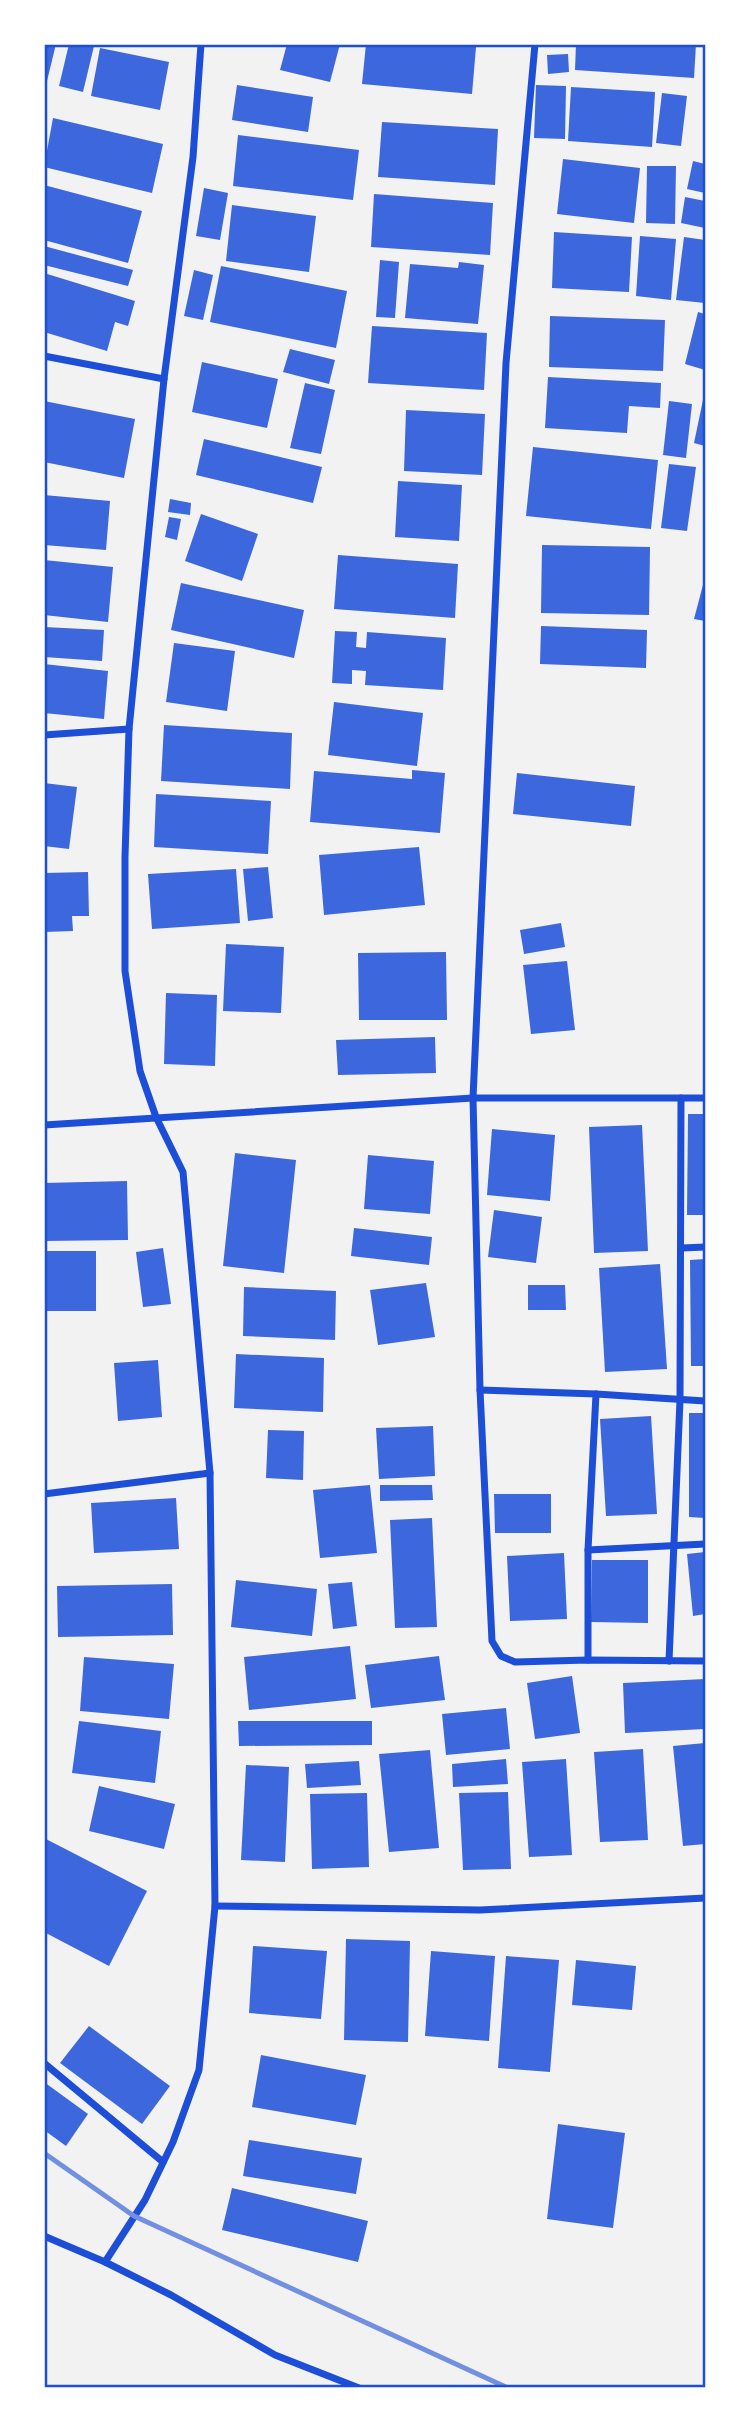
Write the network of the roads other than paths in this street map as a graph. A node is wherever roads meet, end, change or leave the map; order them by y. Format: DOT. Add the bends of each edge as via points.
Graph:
graph roads {
  1 [pos="201,44"];
  2 [pos="535,44"];
  3 [pos="44,356"];
  4 [pos="164,379"];
  5 [pos="129,729"];
  6 [pos="44,736"];
  7 [pos="473,1098"];
  8 [pos="681,1098"];
  9 [pos="705,1098"];
  10 [pos="156,1116"];
  11 [pos="44,1125"];
  12 [pos="705,1247"];
  13 [pos="682,1248"];
  14 [pos="480,1391"];
  15 [pos="596,1394"];
  16 [pos="680,1400"];
  17 [pos="705,1401"];
  18 [pos="210,1473"];
  19 [pos="44,1494"];
  20 [pos="705,1544"];
  21 [pos="674,1545"];
  22 [pos="588,1550"];
  23 [pos="588,1660"];
  24 [pos="669,1661"];
  25 [pos="705,1661"];
  26 [pos="705,1898"];
  27 [pos="215,1906"];
  28 [pos="44,2063"];
  29 [pos="163,2162"];
  30 [pos="44,2236"];
  31 [pos="105,2262"];
  32 [pos="359,2388"];
  1 -- 4 [label="street" via="193,157"];
  2 -- 7 [label="street" via="506,363"];
  3 -- 4 [label="street"];
  4 -- 5 [label="street"];
  5 -- 6 [label="street"];
  5 -- 10 [label="street" via="125,971 140,1070"];
  7 -- 8 [label="street"];
  7 -- 10 [label="street"];
  7 -- 14 [label="street"];
  8 -- 9 [label="street"];
  8 -- 13 [label="street"];
  10 -- 11 [label="street"];
  10 -- 18 [label="street" via="183,1171"];
  12 -- 13 [label="street"];
  13 -- 16 [label="street"];
  14 -- 15 [label="street"];
  14 -- 23 [label="street" via="492,1641 501,1656 515,1662"];
  15 -- 16 [label="street"];
  15 -- 22 [label="street"];
  16 -- 17 [label="street"];
  16 -- 21 [label="street"];
  18 -- 19 [label="street"];
  18 -- 27 [label="street"];
  20 -- 21 [label="street"];
  21 -- 22 [label="street"];
  21 -- 24 [label="street"];
  22 -- 23 [label="street"];
  23 -- 24 [label="street"];
  24 -- 25 [label="street"];
  26 -- 27 [label="street" via="480,1910"];
  27 -- 29 [label="street" via="199,2070"];
  28 -- 29 [label="street"];
  29 -- 31 [label="street"];
  30 -- 31 [label="street"];
  31 -- 32 [label="street" via="275,2355"];
}
